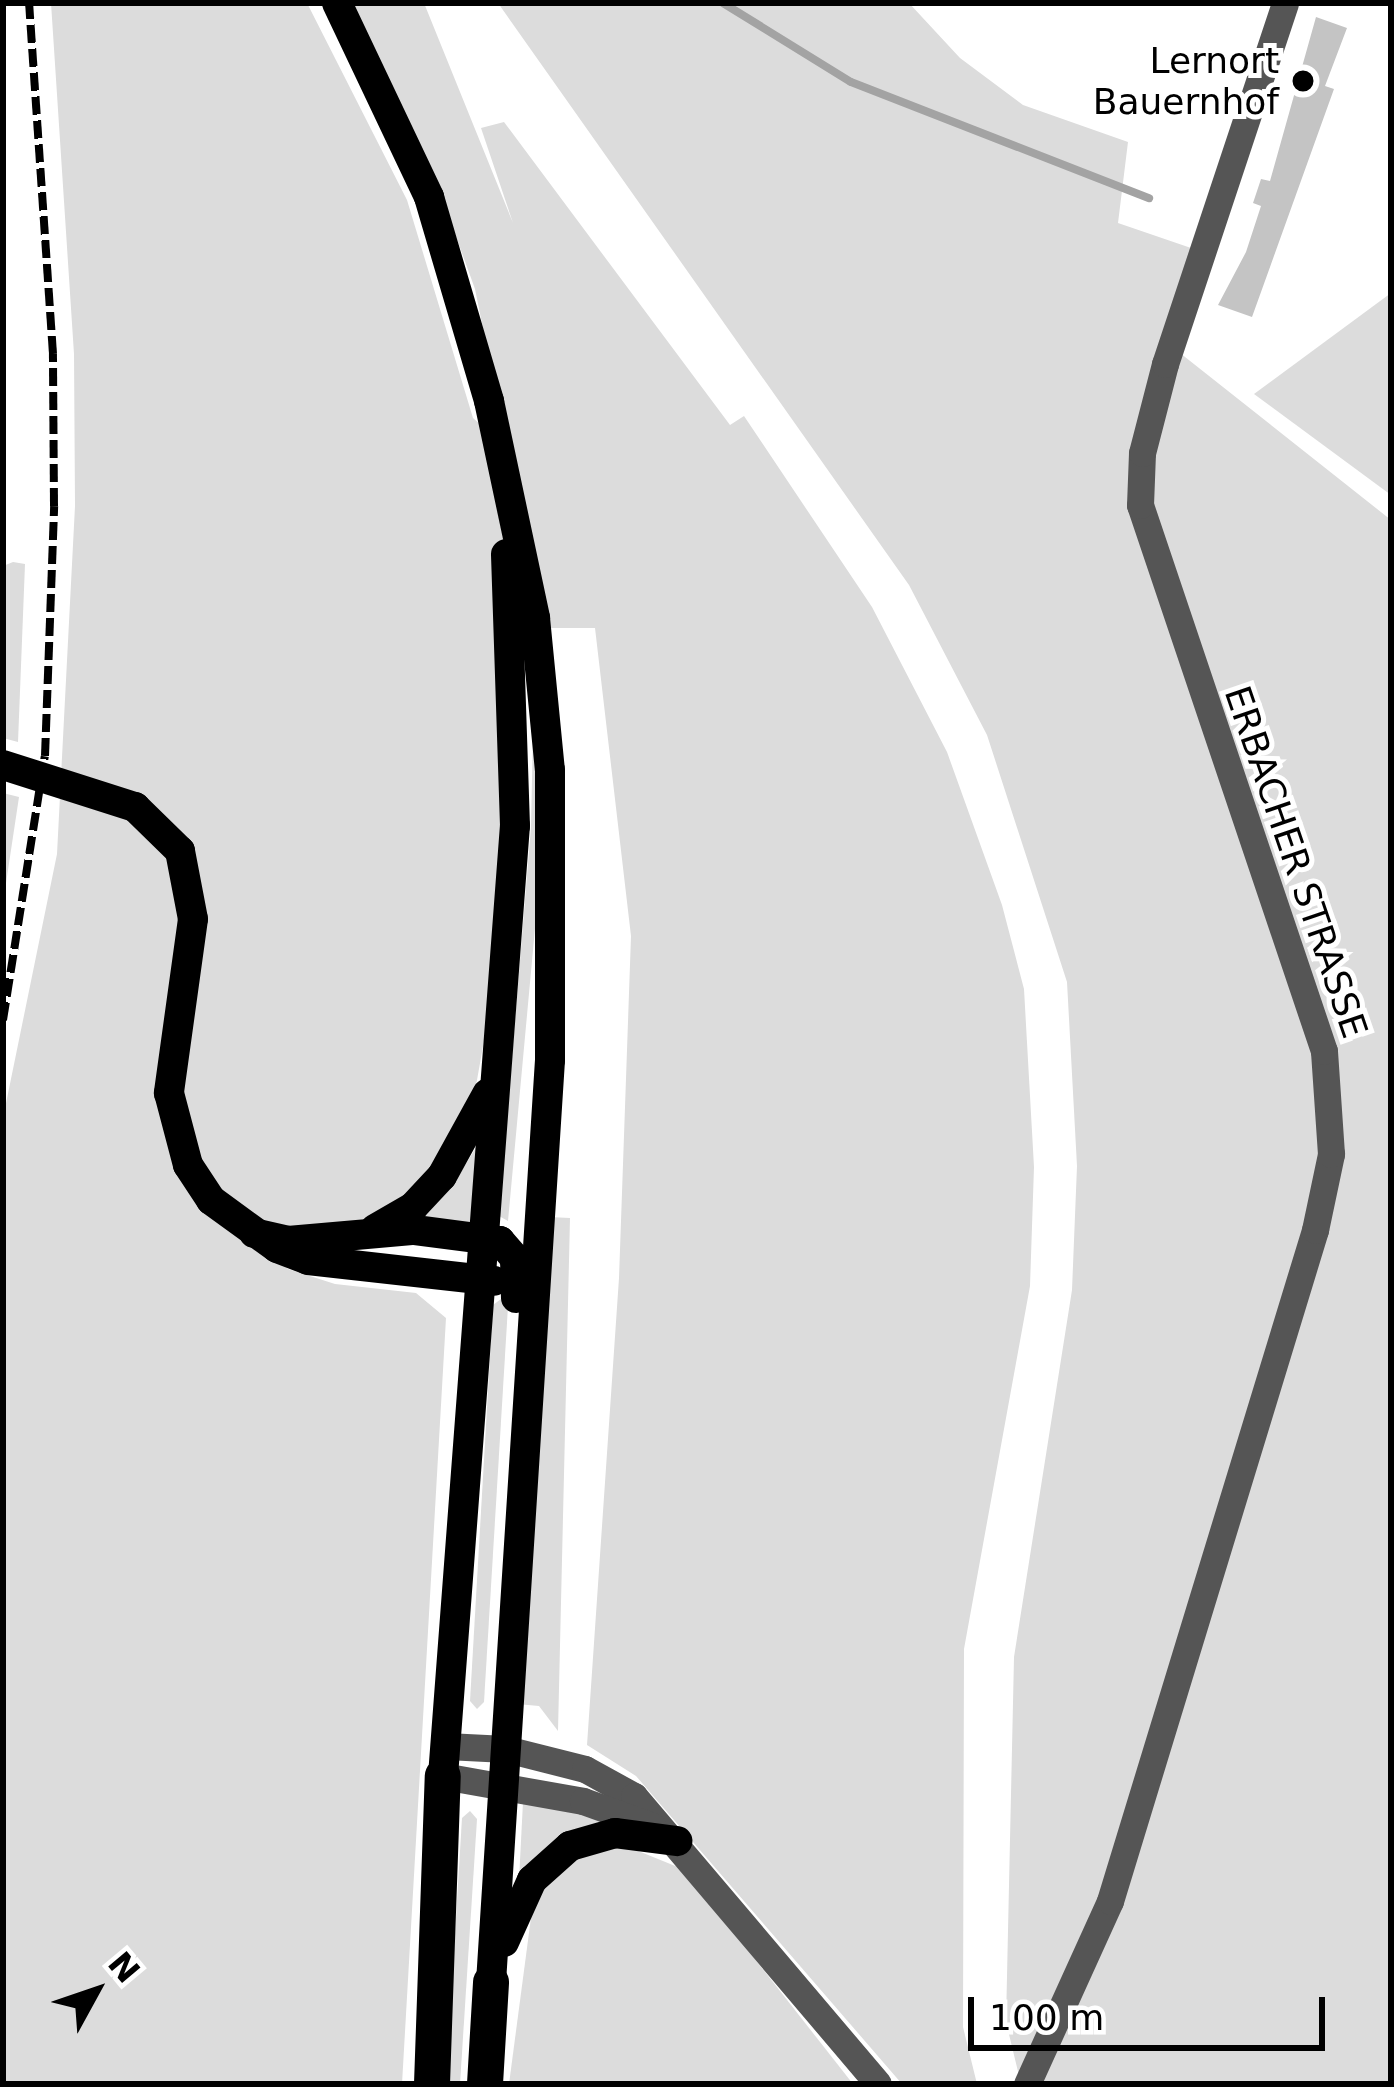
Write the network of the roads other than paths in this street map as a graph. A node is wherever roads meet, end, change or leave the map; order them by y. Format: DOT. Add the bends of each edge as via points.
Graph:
graph roads {
  1 [pos="337,3"];
  2 [pos="1286,3"];
  3 [pos="498,440"];
  4 [pos="6,766"];
  5 [pos="496,1060"];
  6 [pos="372,1231"];
  7 [pos="254,1232"];
  8 [pos="481,1237"];
  9 [pos="526,1274"];
  10 [pos="477,1283"];
  11 [pos="497,1748"];
  12 [pos="444,1761"];
  13 [pos="495,1786"];
  14 [pos="677,1841"];
  15 [pos="491,1982"];
  16 [pos="432,2084"];
  17 [pos="468,2084"];
  18 [pos="485,2084"];
  19 [pos="878,2084"];
  20 [pos="1027,2084"];
  1 -- 3 [label="main road" via="429,197"];
  2 -- 20 [label="street, ERBACHER STRASSE" via="1165,364 1139,492 1145,534 1324,1051 1331,1154 1315,1230 1110,1901"];
  3 -- 5 [label="main road" via="517,721"];
  3 -- 9 [label="main road" via="535,618 554,848"];
  4 -- 7 [label="main road" via="74,784 152,819 188,868 193,919 168,1071 172,1116 198,1182"];
  5 -- 6 [label="main road" via="442,1176 413,1208"];
  5 -- 8 [label="main road"];
  6 -- 7 [label="main road" via="288,1240"];
  6 -- 8 [label="main road"];
  7 -- 10 [label="main road" via="308,1260"];
  8 -- 9 [label="main road" via="500,1241"];
  8 -- 10 [label="main road"];
  9 -- 10 [label="main road"];
  9 -- 11 [label="main road"];
  10 -- 12 [label="main road"];
  11 -- 12 [label="street"];
  11 -- 13 [label="main road"];
  11 -- 14 [label="street" via="607,1778"];
  12 -- 13 [label="street"];
  12 -- 16 [label="highway"];
  13 -- 14 [label="street" via="620,1810"];
  13 -- 15 [label="main road"];
  13 -- 17 [label="main road"];
  14 -- 15 [label="main road" via="615,1833 559,1853 525,1890"];
  14 -- 19 [label="street"];
  15 -- 18 [label="highway"];
}
